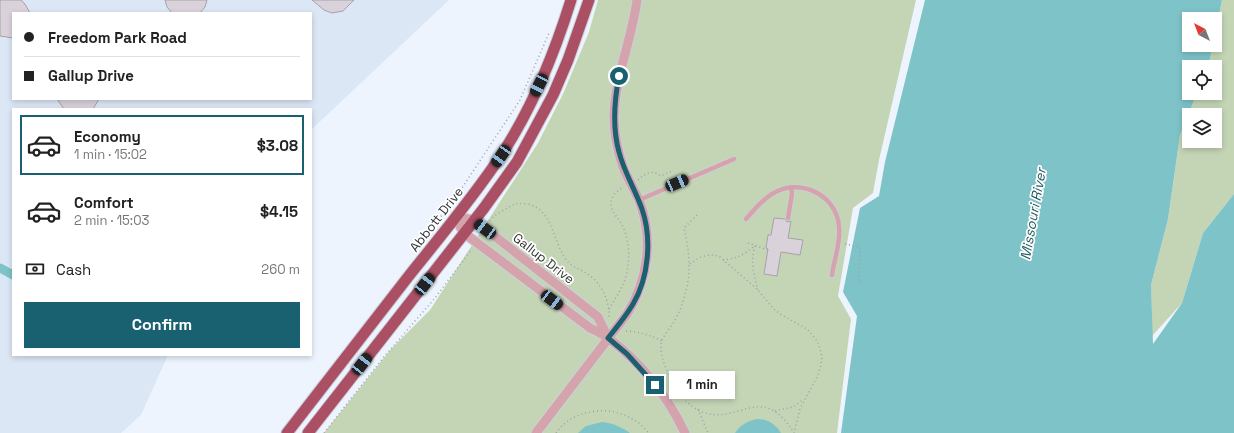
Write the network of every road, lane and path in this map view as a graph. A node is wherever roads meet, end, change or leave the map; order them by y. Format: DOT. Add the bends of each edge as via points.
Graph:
graph roads {
  1 [pos="572,0"];
  2 [pos="589,0"];
  3 [pos="637,0"];
  4 [pos="550,29"];
  5 [pos="734,159"];
  6 [pos="672,172"];
  7 [pos="631,184"];
  8 [pos="791,187"];
  9 [pos="639,200"];
  10 [pos="697,215"];
  11 [pos="455,217"];
  12 [pos="492,217"];
  13 [pos="788,218"];
  14 [pos="746,219"];
  15 [pos="474,220"];
  16 [pos="442,234"];
  17 [pos="464,234"];
  18 [pos="838,242"];
  19 [pos="748,243"];
  20 [pos="455,244"];
  21 [pos="754,246"];
  22 [pos="768,250"];
  23 [pos="468,254"];
  24 [pos="723,260"];
  25 [pos="690,264"];
  26 [pos="459,268"];
  27 [pos="832,275"];
  28 [pos="858,284"];
  29 [pos="758,290"];
  30 [pos="610,309"];
  31 [pos="625,331"];
  32 [pos="608,338"];
  33 [pos="662,341"];
  34 [pos="805,398"];
  35 [pos="698,410"];
  36 [pos="775,411"];
  37 [pos="287,433"];
  38 [pos="308,433"];
  39 [pos="324,433"];
  40 [pos="536,433"];
  41 [pos="556,433"];
  42 [pos="649,433"];
  43 [pos="685,433"];
  44 [pos="708,433"];
  45 [pos="794,433"];
  1 -- 11 [label="highway, Abbott Drive" via="553,54 521,121 501,156"];
  2 -- 15 [label="highway" via="553,95 517,162"];
  3 -- 7 [label="street" via="635,19 615,96 614,118 618,151"];
  4 -- 16 [label="path" via="520,100 433,227"];
  5 -- 9 [label="lane"];
  6 -- 7 [label="path" via="661,176 650,172"];
  7 -- 9 [label="street"];
  7 -- 30 [label="path" via="619,190 611,200 611,206 626,235 628,260 622,286"];
  8 -- 13 [label="lane"];
  8 -- 14 [label="lane" via="772,194"];
  8 -- 18 [label="lane" via="808,188 817,192 830,204 838,218"];
  9 -- 32 [label="street" via="647,239 646,270 634,302"];
  10 -- 25 [label="path" via="684,228"];
  11 -- 15 [label="street, Gallup Drive"];
  11 -- 16 [label="highway, Abbott Drive"];
  11 -- 17 [label="street, Gallup Drive"];
  12 -- 30 [label="path" via="513,204 522,203 531,205 541,212 564,255 574,266 589,274 595,281"];
  15 -- 17 [label="highway"];
  15 -- 32 [label="street, Gallup Drive" via="598,318"];
  16 -- 37 [label="highway, Abbott Drive"];
  17 -- 20 [label="highway"];
  17 -- 32 [label="street, Gallup Drive" via="590,328"];
  18 -- 27 [label="lane"];
  18 -- 28 [label="path" via="860,247"];
  19 -- 21 [label="path"];
  20 -- 23 [label="path"];
  20 -- 38 [label="highway"];
  21 -- 22 [label="path"];
  21 -- 24 [label="path" via="748,252"];
  21 -- 29 [label="path" via="752,262"];
  24 -- 25 [label="path" via="715,255 704,256"];
  24 -- 29 [label="path"];
  25 -- 33 [label="path" via="681,308"];
  26 -- 39 [label="path"];
  29 -- 34 [label="path" via="780,314 807,329 818,342 821,364"];
  30 -- 32 [label="path"];
  31 -- 33 [label="path" via="649,334"];
  32 -- 40 [label="street"];
  32 -- 43 [label="street, Gallup Drive" via="627,354 655,385"];
  33 -- 35 [label="path" via="661,348 667,372 689,404"];
  34 -- 36 [label="path" via="793,407"];
  34 -- 45 [label="path"];
  35 -- 36 [label="path" via="714,416 751,407"];
  35 -- 44 [label="path"];
  36 -- 45 [label="path"];
  41 -- 42 [label="path" via="576,416 599,410 632,418"];
}
